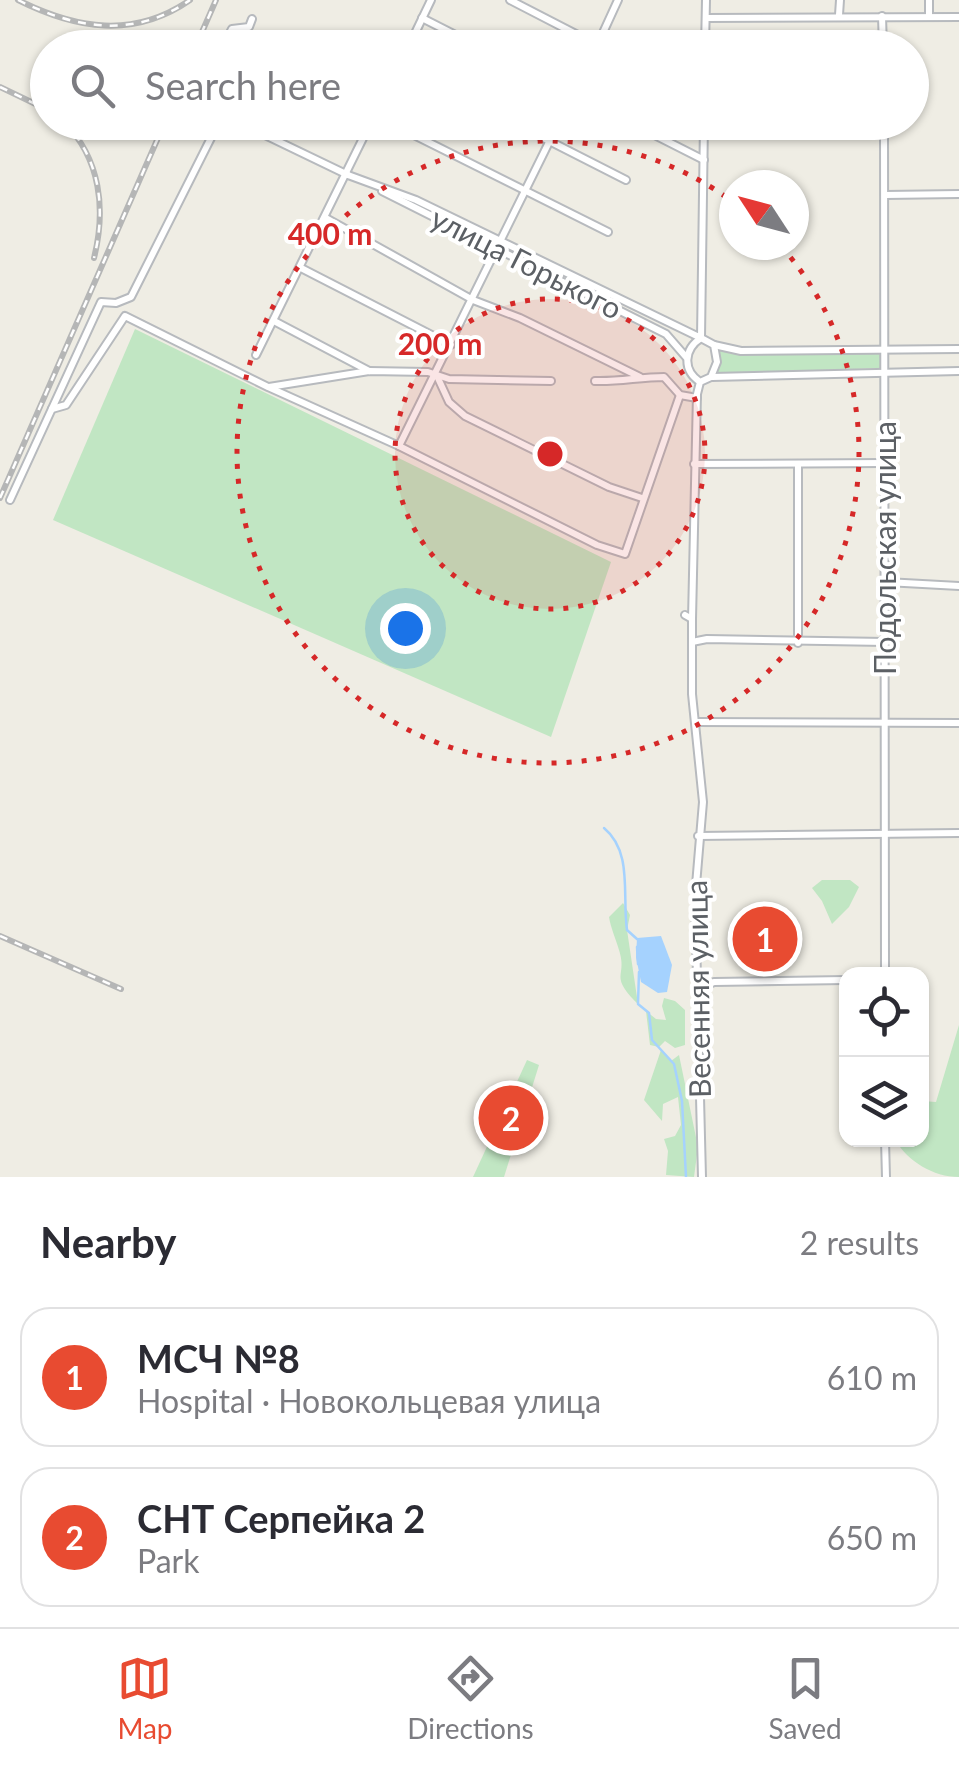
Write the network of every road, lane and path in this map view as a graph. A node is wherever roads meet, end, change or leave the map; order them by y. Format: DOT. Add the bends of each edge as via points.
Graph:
graph roads {
  1 [pos="431,0"];
  2 [pos="510,0"];
  3 [pos="618,0"];
  4 [pos="706,0"];
  5 [pos="840,0"];
  6 [pos="929,0"];
  7 [pos="839,15"];
  8 [pos="882,16"];
  9 [pos="929,16"];
  10 [pos="959,17"];
  11 [pos="422,18"];
  12 [pos="706,18"];
  13 [pos="252,19"];
  14 [pos="231,30"];
  15 [pos="416,30"];
  16 [pos="445,30"];
  17 [pos="567,30"];
  18 [pos="606,30"];
  19 [pos="706,30"];
  20 [pos="882,30"];
  21 [pos="209,140"];
  22 [pos="276,140"];
  23 [pos="363,140"];
  24 [pos="424,140"];
  25 [pos="665,140"];
  26 [pos="704,140"];
  27 [pos="884,140"];
  28 [pos="550,141"];
  29 [pos="704,160"];
  30 [pos="348,174"];
  31 [pos="626,180"];
  32 [pos="525,191"];
  33 [pos="885,194"];
  34 [pos="959,194"];
  35 [pos="326,218"];
  36 [pos="608,232"];
  37 [pos="502,240"];
  38 [pos="498,250"];
  39 [pos="301,268"];
  40 [pos="473,300"];
  41 [pos="274,320"];
  42 [pos="702,338"];
  43 [pos="451,345"];
  44 [pos="714,345"];
  45 [pos="959,349"];
  46 [pos="886,350"];
  47 [pos="256,354"];
  48 [pos="686,356"];
  49 [pos="369,371"];
  50 [pos="959,371"];
  51 [pos="886,372"];
  52 [pos="437,375"];
  53 [pos="640,377"];
  54 [pos="711,377"];
  55 [pos="551,381"];
  56 [pos="595,381"];
  57 [pos="700,382"];
  58 [pos="268,387"];
  59 [pos="680,395"];
  60 [pos="697,398"];
  61 [pos="52,409"];
  62 [pos="399,446"];
  63 [pos="886,462"];
  64 [pos="694,464"];
  65 [pos="798,464"];
  66 [pos="642,498"];
  67 [pos="10,500"];
  68 [pos="886,582"];
  69 [pos="959,586"];
  70 [pos="692,642"];
  71 [pos="886,642"];
  72 [pos="798,643"];
  73 [pos="697,722"];
  74 [pos="959,722"];
  75 [pos="885,723"];
  76 [pos="885,833"];
  77 [pos="959,833"];
  78 [pos="698,836"];
  79 [pos="885,967"];
  80 [pos="839,980"];
  81 [pos="699,989"];
  82 [pos="885,1147"];
  83 [pos="702,1177"];
  84 [pos="886,1177"];
  1 -- 11 [label="street"];
  2 -- 17 [label="street"];
  3 -- 18 [label="street"];
  4 -- 12 [label="street"];
  5 -- 7 [label="street"];
  6 -- 9 [label="street"];
  7 -- 8 [label="street"];
  7 -- 12 [label="street"];
  8 -- 9 [label="street"];
  8 -- 20 [label="street"];
  9 -- 10 [label="street"];
  11 -- 15 [label="street"];
  11 -- 16 [label="street"];
  12 -- 19 [label="street"];
  13 -- 14 [label="street"];
  21 -- 61 [label="street" via="131,298 101,302"];
  22 -- 30 [label="street"];
  23 -- 30 [label="street"];
  24 -- 32 [label="street"];
  25 -- 29 [label="street"];
  26 -- 29 [label="street"];
  27 -- 33 [label="street, Подольская улица"];
  28 -- 31 [label="street"];
  28 -- 32 [label="street"];
  29 -- 42 [label="street"];
  30 -- 35 [label="street"];
  30 -- 37 [label="street, улица Горького"];
  30 -- 38 [label="street, улица Горького"];
  32 -- 36 [label="street"];
  32 -- 37 [label="street"];
  33 -- 34 [label="street"];
  33 -- 46 [label="street, Подольская улица"];
  35 -- 39 [label="street"];
  35 -- 40 [label="street"];
  37 -- 38 [label="street"];
  37 -- 42 [label="street, улица Горького"];
  38 -- 40 [label="street"];
  38 -- 48 [label="street, улица Горького" via="666,334"];
  39 -- 41 [label="street"];
  39 -- 43 [label="street"];
  40 -- 43 [label="street"];
  40 -- 53 [label="street"];
  41 -- 47 [label="street"];
  41 -- 49 [label="street"];
  42 -- 44 [label="street"];
  42 -- 48 [label="street"];
  43 -- 52 [label="street"];
  44 -- 46 [label="street" via="741,351"];
  44 -- 54 [label="street"];
  45 -- 46 [label="street"];
  46 -- 51 [label="street, Подольская улица"];
  48 -- 57 [label="street"];
  49 -- 52 [label="street"];
  49 -- 58 [label="street"];
  50 -- 51 [label="street"];
  51 -- 54 [label="street"];
  51 -- 63 [label="street, Подольская улица"];
  52 -- 55 [label="street"];
  52 -- 62 [label="street"];
  52 -- 66 [label="street" via="448,402 465,416"];
  53 -- 56 [label="street"];
  53 -- 59 [label="street" via="664,378"];
  54 -- 57 [label="street"];
  57 -- 60 [label="street, Весенняя улица"];
  58 -- 61 [label="street" via="124,316 66,405"];
  58 -- 62 [label="street"];
  59 -- 60 [label="street"];
  59 -- 66 [label="street"];
  60 -- 64 [label="street, Весенняя улица"];
  61 -- 67 [label="street"];
  62 -- 66 [label="street" via="625,554"];
  63 -- 65 [label="street"];
  63 -- 68 [label="street, Подольская улица"];
  64 -- 65 [label="street"];
  64 -- 70 [label="street, Весенняя улица"];
  65 -- 72 [label="street"];
  68 -- 69 [label="street"];
  68 -- 71 [label="street, Подольская улица"];
  70 -- 72 [label="street"];
  70 -- 73 [label="street, Весенняя улица"];
  71 -- 72 [label="street"];
  71 -- 75 [label="street, Подольская улица"];
  73 -- 75 [label="street"];
  73 -- 78 [label="street, Весенняя улица" via="703,802"];
  74 -- 75 [label="street"];
  75 -- 76 [label="street, Подольская улица"];
  76 -- 77 [label="street"];
  76 -- 78 [label="street"];
  76 -- 79 [label="street, Подольская улица"];
  78 -- 81 [label="street, Весенняя улица"];
  80 -- 81 [label="street" via="714,982"];
  81 -- 83 [label="street, Весенняя улица"];
  82 -- 84 [label="street"];
}
